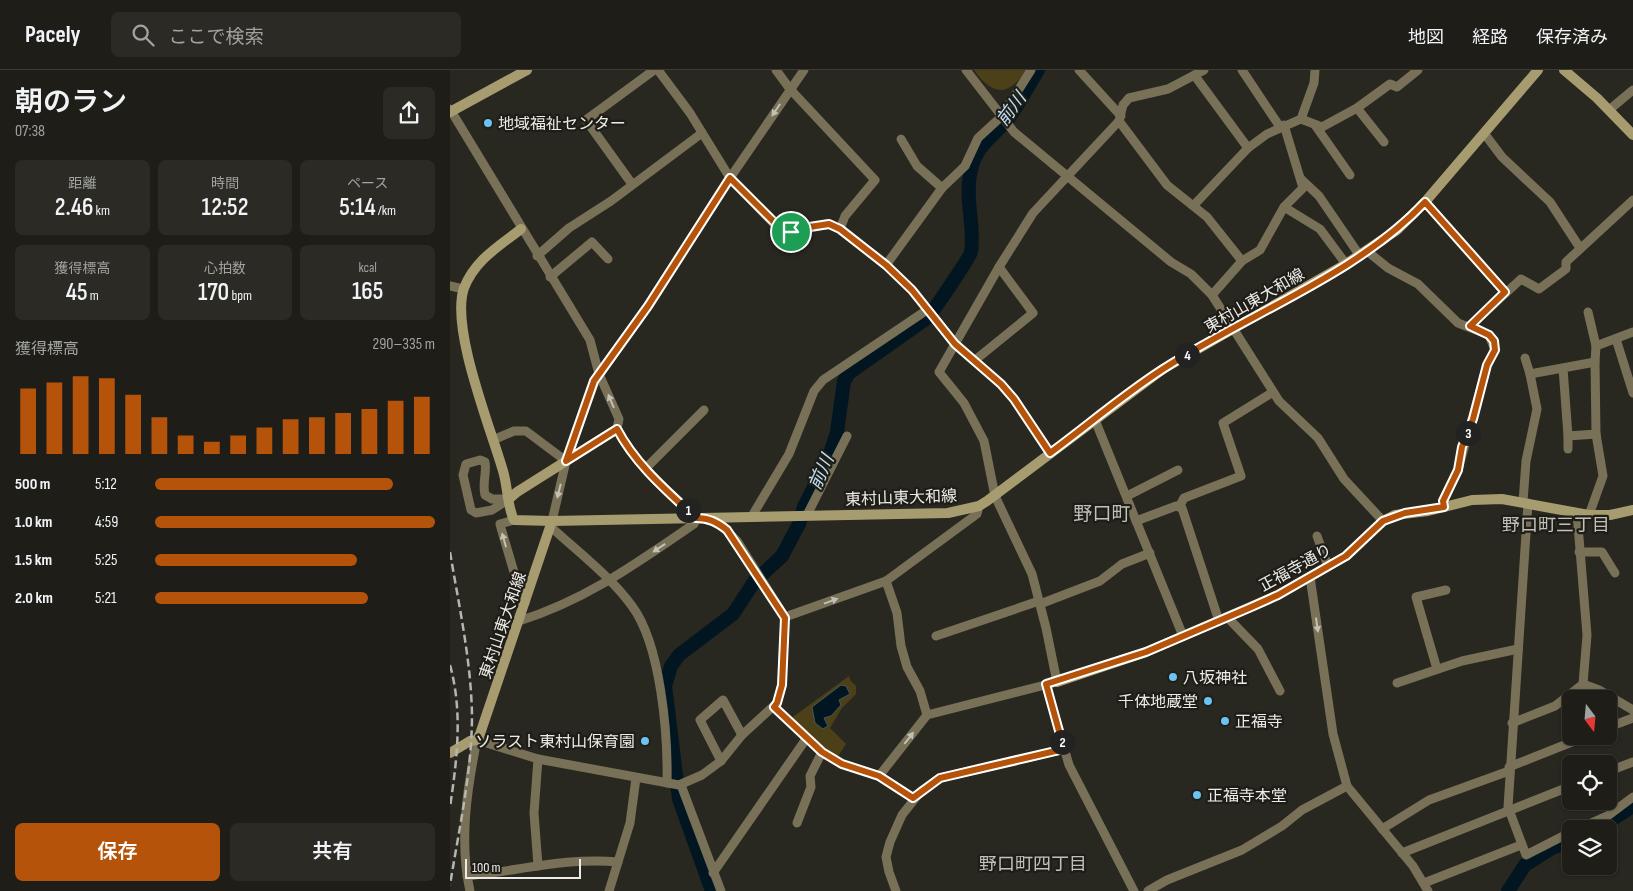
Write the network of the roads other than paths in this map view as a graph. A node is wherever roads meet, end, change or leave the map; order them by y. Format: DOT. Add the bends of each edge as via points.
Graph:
graph roads {
  1 [pos="527,70"];
  2 [pos="654,70"];
  3 [pos="658,70"];
  4 [pos="776,70"];
  5 [pos="804,70"];
  6 [pos="966,70"];
  7 [pos="1031,70"];
  8 [pos="1079,70"];
  9 [pos="1204,70"];
  10 [pos="1242,70"];
  11 [pos="1315,70"];
  12 [pos="1418,70"];
  13 [pos="1538,70"];
  14 [pos="1564,70"];
  15 [pos="1196,76"];
  16 [pos="790,89"];
  17 [pos="1633,90"];
  18 [pos="1357,108"];
  19 [pos="1609,110"];
  20 [pos="450,111"];
  21 [pos="1120,119"];
  22 [pos="1301,119"];
  23 [pos="1005,121"];
  24 [pos="1315,125"];
  25 [pos="1282,126"];
  26 [pos="702,133"];
  27 [pos="1484,133"];
  28 [pos="1633,135"];
  29 [pos="901,139"];
  30 [pos="1384,142"];
  31 [pos="1248,148"];
  32 [pos="1350,175"];
  33 [pos="1070,176"];
  34 [pos="730,178"];
  35 [pos="1301,179"];
  36 [pos="632,184"];
  37 [pos="942,188"];
  38 [pos="1633,200"];
  39 [pos="1425,202"];
  40 [pos="1194,205"];
  41 [pos="1284,207"];
  42 [pos="840,229"];
  43 [pos="522,230"];
  44 [pos="1580,248"];
  45 [pos="1363,253"];
  46 [pos="537,256"];
  47 [pos="608,259"];
  48 [pos="1242,261"];
  49 [pos="1346,264"];
  50 [pos="886,265"];
  51 [pos="998,267"];
  52 [pos="550,277"];
  53 [pos="450,286"];
  54 [pos="463,289"];
  55 [pos="1505,292"];
  56 [pos="1212,295"];
  57 [pos="1588,312"];
  58 [pos="929,314"];
  59 [pos="1470,326"];
  60 [pos="1234,330"];
  61 [pos="1633,332"];
  62 [pos="1616,339"];
  63 [pos="955,344"];
  64 [pos="1596,346"];
  65 [pos="1525,358"];
  66 [pos="974,360"];
  67 [pos="1595,362"];
  68 [pos="1563,368"];
  69 [pos="599,374"];
  70 [pos="1530,374"];
  71 [pos="1273,392"];
  72 [pos="1633,393"];
  73 [pos="704,410"];
  74 [pos="1095,420"];
  75 [pos="617,429"];
  76 [pos="1596,434"];
  77 [pos="847,436"];
  78 [pos="1568,436"];
  79 [pos="493,440"];
  80 [pos="1568,449"];
  81 [pos="1050,453"];
  82 [pos="566,461"];
  83 [pos="645,468"];
  84 [pos="1178,470"];
  85 [pos="995,496"];
  86 [pos="1128,496"];
  87 [pos="487,497"];
  88 [pos="509,499"];
  89 [pos="1526,502"];
  90 [pos="979,506"];
  91 [pos="1179,507"];
  92 [pos="1444,507"];
  93 [pos="1633,510"];
  94 [pos="488,512"];
  95 [pos="1577,514"];
  96 [pos="803,515"];
  97 [pos="1589,515"];
  98 [pos="752,516"];
  99 [pos="700,518"];
  100 [pos="514,520"];
  101 [pos="1136,521"];
  102 [pos="1383,521"];
  103 [pos="551,524"];
  104 [pos="1317,536"];
  105 [pos="1579,552"];
  106 [pos="1150,554"];
  107 [pos="1328,566"];
  108 [pos="1615,573"];
  109 [pos="1310,577"];
  110 [pos="611,581"];
  111 [pos="886,581"];
  112 [pos="1446,590"];
  113 [pos="525,603"];
  114 [pos="1040,603"];
  115 [pos="785,618"];
  116 [pos="1224,619"];
  117 [pos="519,621"];
  118 [pos="936,636"];
  119 [pos="1183,636"];
  120 [pos="1518,649"];
  121 [pos="1437,669"];
  122 [pos="1057,682"];
  123 [pos="1397,683"];
  124 [pos="1046,684"];
  125 [pos="1583,684"];
  126 [pos="1280,691"];
  127 [pos="774,707"];
  128 [pos="1633,710"];
  129 [pos="927,715"];
  130 [pos="1633,718"];
  131 [pos="1512,723"];
  132 [pos="1618,724"];
  133 [pos="742,735"];
  134 [pos="806,739"];
  135 [pos="477,740"];
  136 [pos="1566,745"];
  137 [pos="1064,749"];
  138 [pos="822,752"];
  139 [pos="450,753"];
  140 [pos="538,760"];
  141 [pos="721,761"];
  142 [pos="1633,762"];
  143 [pos="1617,768"];
  144 [pos="1509,769"];
  145 [pos="879,776"];
  146 [pos="636,778"];
  147 [pos="667,783"];
  148 [pos="680,785"];
  149 [pos="1347,786"];
  150 [pos="1562,790"];
  151 [pos="913,798"];
  152 [pos="1633,798"];
  153 [pos="1509,811"];
  154 [pos="1598,820"];
  155 [pos="797,823"];
  156 [pos="1382,829"];
  157 [pos="1562,837"];
  158 [pos="1521,845"];
  159 [pos="1402,853"];
  160 [pos="618,862"];
  161 [pos="538,866"];
  162 [pos="714,873"];
  163 [pos="467,876"];
  164 [pos="1426,887"];
  165 [pos="470,891"];
  166 [pos="609,891"];
  167 [pos="720,891"];
  168 [pos="896,891"];
  169 [pos="1134,891"];
  170 [pos="1148,891"];
  1 -- 20 [label="street"];
  2 -- 36 [label="street" via="586,120"];
  3 -- 26 [label="street"];
  4 -- 16 [label="street"];
  5 -- 16 [label="street"];
  6 -- 23 [label="street"];
  7 -- 23 [label="street"];
  8 -- 21 [label="street"];
  9 -- 15 [label="street"];
  10 -- 25 [label="street"];
  11 -- 22 [label="street" via="1314,84"];
  12 -- 18 [label="street" via="1397,87 1390,84"];
  13 -- 27 [label="street, 東村山東大和線"];
  14 -- 19 [label="street"];
  15 -- 21 [label="street" via="1168,89 1129,98 1123,105"];
  15 -- 31 [label="street"];
  16 -- 34 [label="street, one-way"];
  16 -- 42 [label="street" via="875,180 845,216"];
  17 -- 19 [label="street"];
  18 -- 24 [label="street" via="1322,126"];
  18 -- 30 [label="street"];
  19 -- 28 [label="street"];
  20 -- 43 [label="street"];
  21 -- 33 [label="street"];
  21 -- 40 [label="street" via="1167,185"];
  22 -- 24 [label="street"];
  22 -- 25 [label="street"];
  23 -- 33 [label="street"];
  23 -- 37 [label="street" via="978,138 966,166"];
  24 -- 32 [label="street"];
  25 -- 31 [label="street"];
  25 -- 35 [label="street"];
  26 -- 34 [label="street"];
  26 -- 36 [label="street"];
  27 -- 39 [label="street, 東村山東大和線"];
  27 -- 44 [label="street" via="1502,157 1550,202"];
  29 -- 37 [label="street" via="917,166"];
  31 -- 40 [label="street"];
  33 -- 51 [label="street" via="1033,213"];
  33 -- 56 [label="street" via="1171,262 1191,274"];
  34 -- 42 [label="street" via="783,231 829,224"];
  34 -- 69 [label="street" via="648,306"];
  35 -- 41 [label="street" via="1303,188"];
  35 -- 45 [label="street" via="1319,196"];
  36 -- 46 [label="street" via="569,228"];
  37 -- 50 [label="street"];
  38 -- 44 [label="street"];
  39 -- 45 [label="street, 東村山東大和線" via="1404,224"];
  39 -- 55 [label="street"];
  40 -- 48 [label="street"];
  41 -- 48 [label="street" via="1260,250"];
  41 -- 49 [label="street" via="1320,229"];
  42 -- 50 [label="street"];
  43 -- 46 [label="street"];
  43 -- 54 [label="street" via="480,261"];
  44 -- 55 [label="street" via="1566,262 1566,269 1539,289 1521,279"];
  45 -- 49 [label="street, 東村山東大和線"];
  45 -- 59 [label="street" via="1418,284 1458,323"];
  46 -- 52 [label="street"];
  47 -- 52 [label="street" via="592,242"];
  48 -- 56 [label="street"];
  49 -- 60 [label="street, 東村山東大和線"];
  50 -- 58 [label="street" via="912,290"];
  51 -- 63 [label="street"];
  51 -- 66 [label="street" via="1033,313"];
  52 -- 69 [label="street" via="590,340"];
  53 -- 54 [label="street"];
  54 -- 79 [label="street" via="460,309 463,336"];
  55 -- 59 [label="street"];
  56 -- 60 [label="street"];
  57 -- 64 [label="street"];
  58 -- 63 [label="street"];
  58 -- 98 [label="street" via="823,380 814,391 789,454"];
  59 -- 92 [label="street" via="1489,335 1495,350 1487,365 1458,470 1443,501"];
  60 -- 71 [label="street"];
  60 -- 74 [label="street, 東村山東大和線" via="1163,369"];
  61 -- 62 [label="street"];
  62 -- 64 [label="street"];
  62 -- 72 [label="street"];
  63 -- 66 [label="street"];
  63 -- 85 [label="street" via="939,372 964,403 984,441"];
  64 -- 67 [label="street"];
  65 -- 70 [label="street"];
  66 -- 81 [label="street" via="1014,399"];
  67 -- 68 [label="street"];
  67 -- 76 [label="street"];
  68 -- 70 [label="street"];
  68 -- 78 [label="street"];
  75 -- 69 [label="street, one-way" via="619,419"];
  69 -- 82 [label="street"];
  70 -- 89 [label="street" via="1538,410 1526,461"];
  71 -- 91 [label="street" via="1223,423 1240,476 1184,498"];
  71 -- 102 [label="street" via="1318,438 1344,479"];
  73 -- 83 [label="street"];
  74 -- 81 [label="street, 東村山東大和線"];
  74 -- 86 [label="street"];
  75 -- 82 [label="street"];
  75 -- 83 [label="street" via="627,448"];
  76 -- 78 [label="street"];
  76 -- 97 [label="street" via="1603,476"];
  77 -- 96 [label="street"];
  78 -- 80 [label="street"];
  79 -- 82 [label="street" via="514,431 526,431"];
  79 -- 88 [label="street"];
  81 -- 85 [label="street, 東村山東大和線"];
  82 -- 88 [label="street"];
  82 -- 103 [label="street, one-way"];
  83 -- 99 [label="street"];
  84 -- 86 [label="street"];
  85 -- 90 [label="street, 東村山東大和線"];
  85 -- 114 [label="street" via="1032,574"];
  86 -- 101 [label="street"];
  87 -- 88 [label="street"];
  87 -- 94 [label="street"];
  87 -- 94 [label="street" via="482,483 485,462 468,462 463,475 471,510"];
  88 -- 94 [label="street"];
  88 -- 100 [label="street"];
  89 -- 92 [label="street, 正福寺通り" via="1472,500"];
  89 -- 95 [label="street, 正福寺通り"];
  89 -- 120 [label="street"];
  90 -- 96 [label="street, 東村山東大和線" via="948,513"];
  90 -- 111 [label="street" via="977,514"];
  91 -- 101 [label="street"];
  91 -- 116 [label="street"];
  92 -- 102 [label="street, 正福寺通り" via="1405,513"];
  93 -- 97 [label="street, 正福寺通り"];
  95 -- 97 [label="street, 正福寺通り"];
  95 -- 105 [label="street"];
  96 -- 98 [label="street, 東村山東大和線"];
  98 -- 99 [label="street, 東村山東大和線"];
  99 -- 103 [label="street, 東村山東大和線"];
  99 -- 110 [label="street, one-way"];
  99 -- 115 [label="street" via="716,522 727,530"];
  100 -- 103 [label="street"];
  113 -- 100 [label="street, one-way" via="520,596 500,524"];
  101 -- 106 [label="street"];
  102 -- 107 [label="street, 正福寺通り" via="1346,556"];
  103 -- 110 [label="street"];
  103 -- 113 [label="street, 東村山東大和線"];
  104 -- 107 [label="street"];
  105 -- 108 [label="street" via="1602,552"];
  105 -- 125 [label="street" via="1587,635"];
  106 -- 114 [label="street" via="1122,564 1100,581"];
  106 -- 119 [label="street"];
  107 -- 109 [label="street, 正福寺通り"];
  109 -- 116 [label="street, 正福寺通り"];
  109 -- 149 [label="street, one-way" via="1333,734"];
  110 -- 117 [label="street" via="553,610"];
  110 -- 147 [label="street" via="644,625 654,655 667,753"];
  115 -- 111 [label="street, one-way"];
  111 -- 129 [label="street" via="897,613 906,667 920,691"];
  112 -- 121 [label="street" via="1416,597"];
  113 -- 117 [label="street, 東村山東大和線"];
  114 -- 118 [label="street"];
  114 -- 122 [label="street"];
  115 -- 127 [label="street" via="782,685"];
  116 -- 119 [label="street, 正福寺通り"];
  116 -- 126 [label="street" via="1258,649"];
  117 -- 135 [label="street, 東村山東大和線"];
  119 -- 122 [label="street, 正福寺通り"];
  120 -- 121 [label="street"];
  120 -- 131 [label="street"];
  121 -- 123 [label="street"];
  122 -- 124 [label="street"];
  124 -- 129 [label="street"];
  124 -- 137 [label="street"];
  125 -- 128 [label="street"];
  125 -- 131 [label="street" via="1555,706"];
  127 -- 133 [label="street"];
  127 -- 134 [label="street"];
  145 -- 129 [label="street, one-way"];
  130 -- 132 [label="street"];
  131 -- 144 [label="street"];
  133 -- 141 [label="street"];
  133 -- 141 [label="street" via="723,700 700,720"];
  134 -- 138 [label="street"];
  134 -- 162 [label="street"];
  135 -- 139 [label="street" via="470,740"];
  135 -- 140 [label="street"];
  135 -- 163 [label="street" via="465,836"];
  136 -- 144 [label="street"];
  137 -- 151 [label="street" via="940,778"];
  137 -- 169 [label="street" via="1069,765"];
  138 -- 145 [label="street" via="842,764"];
  138 -- 155 [label="street" via="810,776 811,787"];
  140 -- 146 [label="street"];
  140 -- 161 [label="street" via="534,813"];
  141 -- 148 [label="street"];
  142 -- 143 [label="street"];
  144 -- 153 [label="street"];
  144 -- 156 [label="street" via="1429,800"];
  145 -- 151 [label="street"];
  146 -- 147 [label="street"];
  146 -- 160 [label="street" via="630,823"];
  147 -- 148 [label="street"];
  148 -- 162 [label="street"];
  149 -- 156 [label="street"];
  149 -- 170 [label="street" via="1302,810 1242,850"];
  150 -- 153 [label="street"];
  151 -- 168 [label="street" via="902,815 886,857"];
  152 -- 154 [label="street"];
  153 -- 158 [label="street"];
  153 -- 159 [label="street"];
  156 -- 159 [label="street"];
  157 -- 158 [label="street" via="1526,855"];
  158 -- 164 [label="street"];
  159 -- 164 [label="street"];
  160 -- 161 [label="street" via="591,859"];
  160 -- 166 [label="street"];
  161 -- 163 [label="street"];
  162 -- 167 [label="street"];
  163 -- 165 [label="street"];
}
